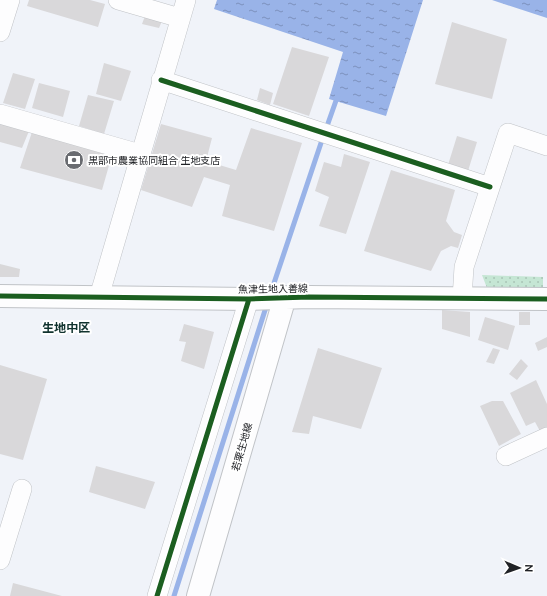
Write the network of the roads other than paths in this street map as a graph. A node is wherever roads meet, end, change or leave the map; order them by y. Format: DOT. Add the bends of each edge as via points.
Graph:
graph roads {
  1 [pos="10,0"];
  2 [pos="118,0"];
  3 [pos="186,0"];
  4 [pos="180,18"];
  5 [pos="1,27"];
  6 [pos="162,80"];
  7 [pos="0,114"];
  8 [pos="547,146"];
  9 [pos="140,154"];
  10 [pos="490,187"];
  11 [pos="0,296"];
  12 [pos="99,297"];
  13 [pos="285,298"];
  14 [pos="249,299"];
  15 [pos="462,299"];
  16 [pos="547,299"];
  17 [pos="547,437"];
  18 [pos="506,456"];
  19 [pos="22,489"];
  20 [pos="0,560"];
  21 [pos="156,596"];
  22 [pos="198,596"];
  1 -- 5 [label="street"];
  2 -- 4 [label="street"];
  3 -- 4 [label="street"];
  4 -- 6 [label="street"];
  6 -- 9 [label="street"];
  6 -- 10 [label="street"];
  7 -- 9 [label="street"];
  8 -- 10 [label="street" via="508,133"];
  9 -- 12 [label="street"];
  10 -- 15 [label="street" via="464,267"];
  11 -- 12 [label="main road, 魚津生地入善線"];
  12 -- 14 [label="main road, 魚津生地入善線"];
  13 -- 14 [label="main road, 魚津生地入善線"];
  13 -- 15 [label="main road, 魚津生地入善線"];
  13 -- 22 [label="main road, 若栗生地線"];
  14 -- 21 [label="street"];
  15 -- 16 [label="main road, 魚津生地入善線"];
  17 -- 18 [label="street"];
  19 -- 20 [label="street"];
}
